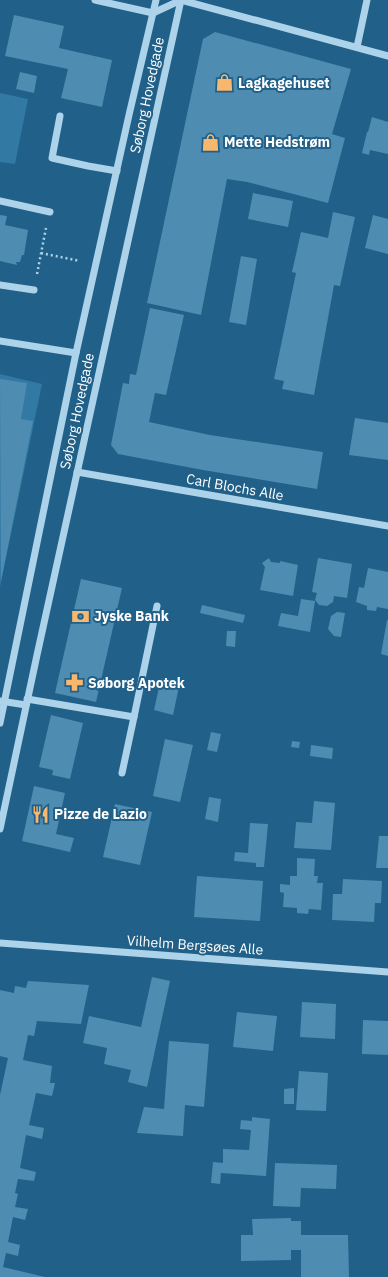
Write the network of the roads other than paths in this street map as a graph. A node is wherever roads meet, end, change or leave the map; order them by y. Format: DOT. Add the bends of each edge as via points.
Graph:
graph roads {
  1 [pos="95,0"];
  2 [pos="156,0"];
  3 [pos="181,0"];
  4 [pos="367,0"];
  5 [pos="153,13"];
  6 [pos="357,47"];
  7 [pos="388,56"];
  8 [pos="60,116"];
  9 [pos="117,172"];
  10 [pos="0,201"];
  11 [pos="50,212"];
  12 [pos="0,285"];
  13 [pos="34,290"];
  14 [pos="0,341"];
  15 [pos="76,353"];
  16 [pos="77,472"];
  17 [pos="388,526"];
  18 [pos="157,606"];
  19 [pos="2,701"];
  20 [pos="27,702"];
  21 [pos="134,717"];
  22 [pos="0,723"];
  23 [pos="122,773"];
  24 [pos="0,829"];
  25 [pos="0,943"];
  26 [pos="388,972"];
  1 -- 5 [label="street"];
  2 -- 5 [label="street, Søborg Hovedgade"];
  3 -- 5 [label="street"];
  3 -- 6 [label="street"];
  3 -- 16 [label="street, Søborg Hovedgade"];
  4 -- 6 [label="street"];
  5 -- 9 [label="street, Søborg Hovedgade"];
  6 -- 7 [label="street"];
  8 -- 9 [label="street" via="52,158"];
  9 -- 15 [label="street, Søborg Hovedgade"];
  10 -- 11 [label="street"];
  12 -- 13 [label="street"];
  14 -- 15 [label="street"];
  15 -- 19 [label="street, Søborg Hovedgade"];
  16 -- 17 [label="street, Carl Blochs Alle"];
  16 -- 20 [label="street, Søborg Hovedgade"];
  18 -- 21 [label="street"];
  19 -- 20 [label="street"];
  19 -- 22 [label="street, Søborg Hovedgade"];
  20 -- 21 [label="street"];
  20 -- 24 [label="street, Søborg Hovedgade"];
  21 -- 23 [label="street"];
  25 -- 26 [label="street, Vilhelm Bergsøes Alle"];
}
